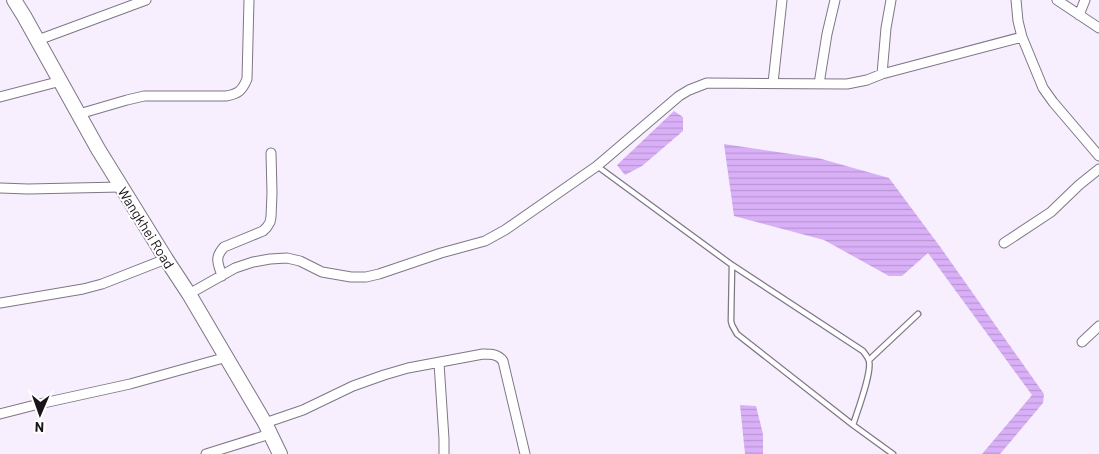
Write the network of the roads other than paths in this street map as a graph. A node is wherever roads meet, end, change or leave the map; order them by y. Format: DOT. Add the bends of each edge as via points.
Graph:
graph roads {
  1 [pos="14,0"];
  2 [pos="146,0"];
  3 [pos="249,0"];
  4 [pos="782,0"];
  5 [pos="835,0"];
  6 [pos="891,0"];
  7 [pos="1016,0"];
  8 [pos="1057,0"];
  9 [pos="1086,0"];
  10 [pos="1079,15"];
  11 [pos="1099,28"];
  12 [pos="1022,37"];
  13 [pos="38,40"];
  14 [pos="882,74"];
  15 [pos="61,81"];
  16 [pos="773,83"];
  17 [pos="819,84"];
  18 [pos="0,96"];
  19 [pos="79,114"];
  20 [pos="271,153"];
  21 [pos="1099,156"];
  22 [pos="596,166"];
  23 [pos="1099,169"];
  24 [pos="121,187"];
  25 [pos="0,188"];
  26 [pos="1004,243"];
  27 [pos="166,260"];
  28 [pos="732,265"];
  29 [pos="222,276"];
  30 [pos="190,294"];
  31 [pos="0,303"];
  32 [pos="918,314"];
  33 [pos="1099,326"];
  34 [pos="1082,342"];
  35 [pos="227,357"];
  36 [pos="869,360"];
  37 [pos="439,363"];
  38 [pos="0,414"];
  39 [pos="853,425"];
  40 [pos="267,428"];
  41 [pos="206,454"];
  42 [pos="280,454"];
  43 [pos="444,454"];
  44 [pos="525,454"];
  45 [pos="893,454"];
  1 -- 13 [label="main road, Wangkhei Road"];
  2 -- 13 [label="street"];
  3 -- 19 [label="street" via="247,79 236,94 144,96"];
  4 -- 16 [label="street"];
  5 -- 17 [label="street"];
  6 -- 14 [label="street"];
  7 -- 12 [label="street"];
  8 -- 10 [label="street"];
  9 -- 10 [label="street"];
  10 -- 11 [label="street"];
  12 -- 14 [label="street"];
  12 -- 21 [label="street" via="1052,102"];
  13 -- 15 [label="main road, Wangkhei Road"];
  14 -- 17 [label="street" via="847,84"];
  15 -- 18 [label="street"];
  15 -- 19 [label="main road, Wangkhei Road"];
  16 -- 17 [label="street"];
  16 -- 22 [label="street" via="708,83 689,90"];
  19 -- 24 [label="main road, Wangkhei Road"];
  20 -- 29 [label="street" via="270,222 262,231 219,252 217,261"];
  22 -- 28 [label="lane"];
  22 -- 29 [label="street" via="512,226 485,241 379,274 336,276 287,258 253,262"];
  23 -- 26 [label="street" via="1051,212"];
  24 -- 25 [label="street"];
  24 -- 27 [label="main road, Wangkhei Road"];
  27 -- 30 [label="main road, Wangkhei Road"];
  27 -- 31 [label="street" via="96,286"];
  28 -- 36 [label="lane" via="863,351"];
  28 -- 39 [label="lane" via="732,326 737,334"];
  29 -- 30 [label="street"];
  30 -- 35 [label="main road, Wangkhei Road"];
  32 -- 36 [label="lane"];
  33 -- 34 [label="street"];
  35 -- 38 [label="street" via="130,384"];
  35 -- 40 [label="main road, Wangkhei Road"];
  36 -- 39 [label="lane" via="868,376"];
  37 -- 40 [label="street" via="408,368 353,386"];
  37 -- 43 [label="street"];
  37 -- 44 [label="street" via="483,354 500,357"];
  39 -- 45 [label="lane"];
  40 -- 41 [label="street"];
  40 -- 42 [label="main road, Wangkhei Road"];
}
